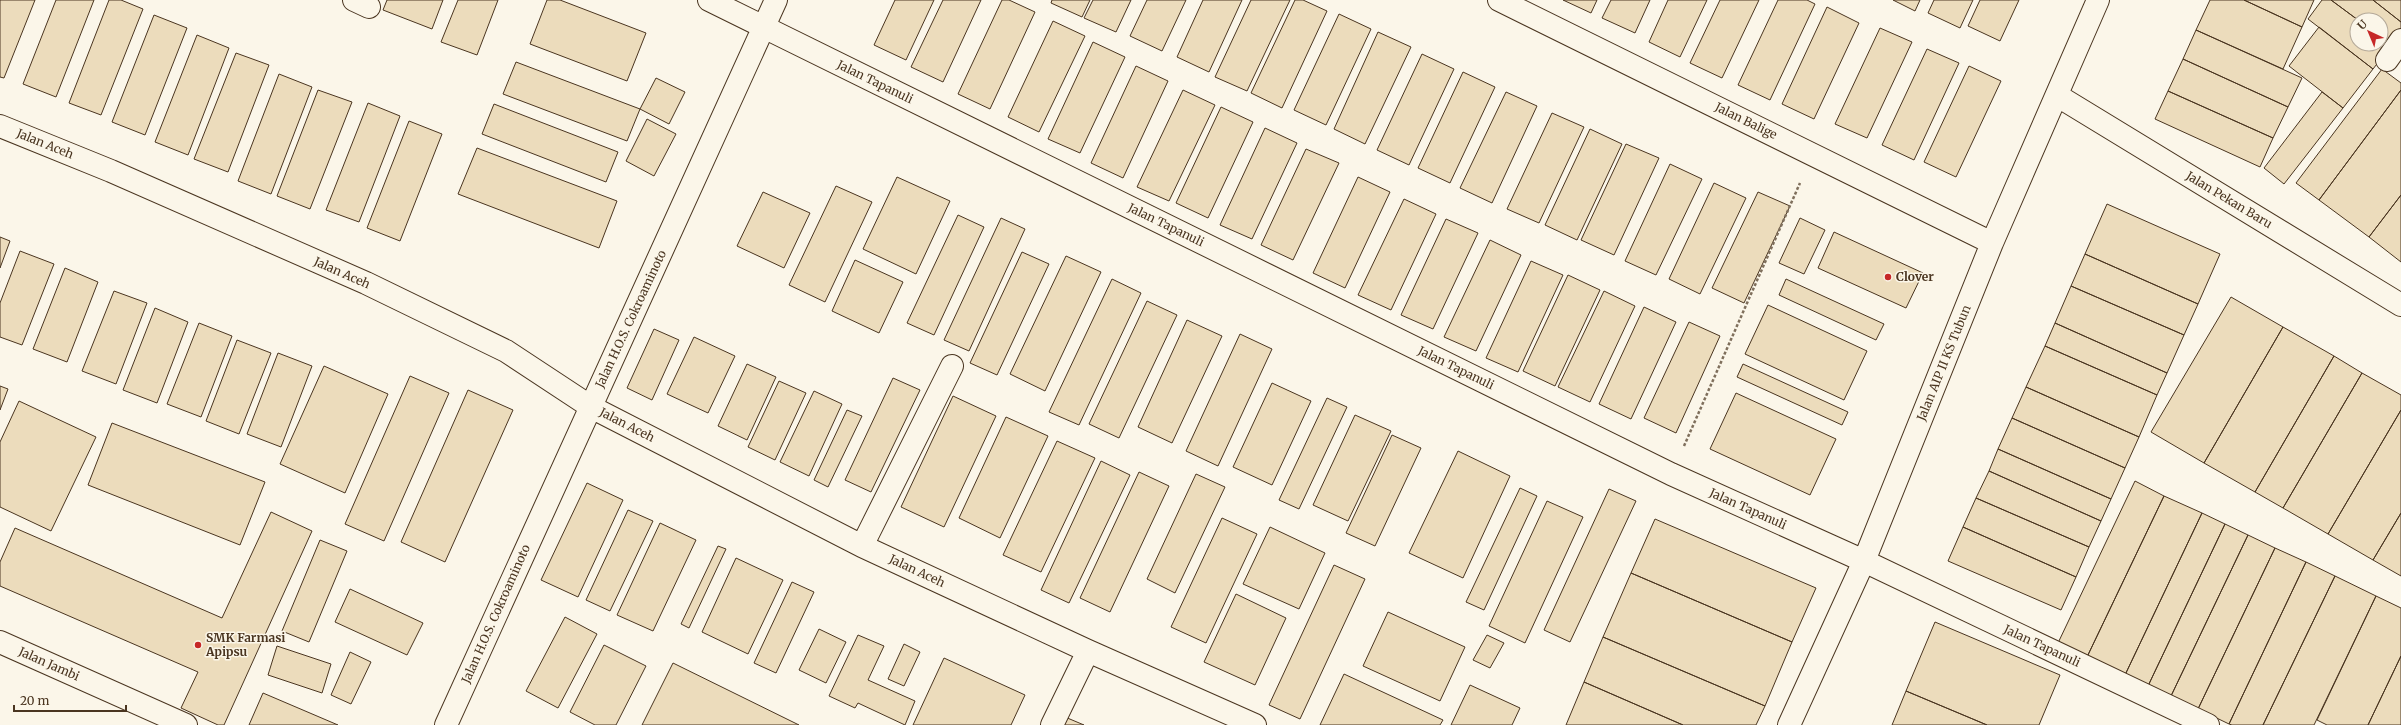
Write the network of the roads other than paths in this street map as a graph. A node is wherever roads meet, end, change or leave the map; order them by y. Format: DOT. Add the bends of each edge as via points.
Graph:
graph roads {
  1 [pos="710,0"];
  2 [pos="776,0"];
  3 [pos="1499,0"];
  4 [pos="2098,0"];
  5 [pos="765,28"];
  6 [pos="2401,40"];
  7 [pos="2386,60"];
  8 [pos="2058,96"];
  9 [pos="0,126"];
  10 [pos="1992,243"];
  11 [pos="2401,305"];
  12 [pos="952,366"];
  13 [pos="591,407"];
  14 [pos="862,546"];
  15 [pos="1864,561"];
  16 [pos="0,642"];
  17 [pos="1088,651"];
  18 [pos="186,725"];
  19 [pos="446,725"];
  20 [pos="1052,725"];
  21 [pos="1255,725"];
  22 [pos="1789,725"];
  23 [pos="2208,725"];
  1 -- 5 [label="street, Jalan Tapanuli"];
  2 -- 5 [label="street, Jalan H.O.S. Cokroaminoto"];
  3 -- 10 [label="street, Jalan Balige"];
  4 -- 8 [label="street, Jalan AIP II KS Tubun"];
  5 -- 13 [label="street, Jalan H.O.S. Cokroaminoto"];
  5 -- 15 [label="street, Jalan Tapanuli" via="1671,474"];
  6 -- 7 [label="street"];
  8 -- 10 [label="street, Jalan AIP II KS Tubun"];
  8 -- 11 [label="street, Jalan Pekan Baru"];
  9 -- 13 [label="street, Jalan Aceh" via="110,171 366,283 506,351"];
  10 -- 15 [label="street, Jalan AIP II KS Tubun"];
  12 -- 14 [label="street"];
  13 -- 14 [label="street, Jalan Aceh"];
  13 -- 19 [label="street, Jalan H.O.S. Cokroaminoto"];
  14 -- 17 [label="street, Jalan Aceh"];
  15 -- 22 [label="street, Jalan AIP II KS Tubun"];
  15 -- 23 [label="street, Jalan Tapanuli"];
  16 -- 18 [label="street, Jalan Jambi"];
  17 -- 20 [label="street"];
  17 -- 21 [label="street, Jalan Aceh"];
}
